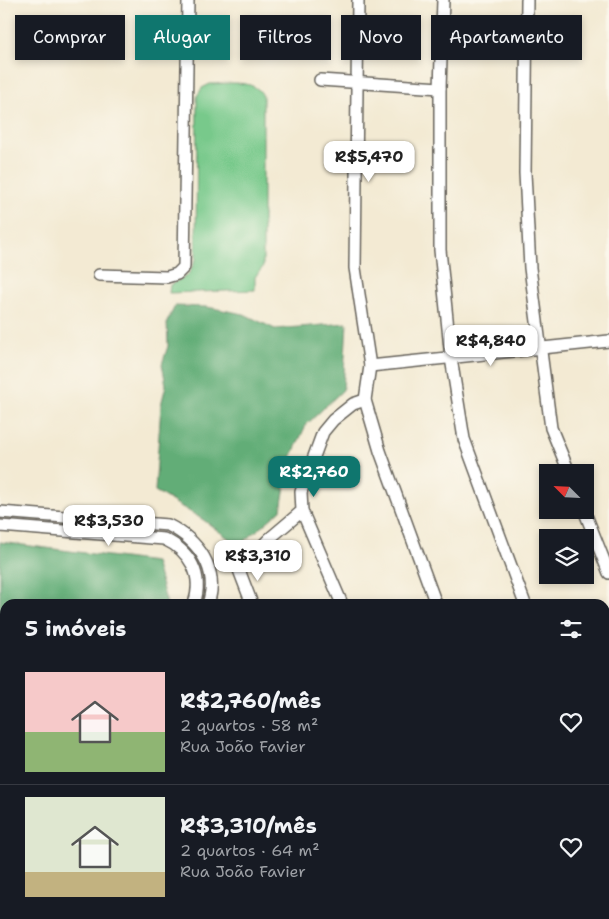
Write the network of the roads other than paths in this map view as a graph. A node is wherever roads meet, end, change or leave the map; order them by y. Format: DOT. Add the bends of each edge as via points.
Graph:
graph roads {
  1 [pos="188,0"];
  2 [pos="358,0"];
  3 [pos="443,0"];
  4 [pos="527,0"];
  5 [pos="320,80"];
  6 [pos="357,82"];
  7 [pos="440,88"];
  8 [pos="99,275"];
  9 [pos="609,341"];
  10 [pos="539,348"];
  11 [pos="452,358"];
  12 [pos="370,366"];
  13 [pos="365,400"];
  14 [pos="566,464"];
  15 [pos="302,511"];
  16 [pos="0,512"];
  17 [pos="588,519"];
  18 [pos="0,526"];
  19 [pos="609,574"];
  20 [pos="195,599"];
  21 [pos="209,599"];
  22 [pos="250,599"];
  23 [pos="340,599"];
  24 [pos="434,599"];
  25 [pos="523,599"];
  1 -- 8 [label="street" via="184,267 178,274 167,277"];
  2 -- 6 [label="street"];
  3 -- 7 [label="street"];
  4 -- 10 [label="street" via="525,198"];
  5 -- 6 [label="street"];
  6 -- 7 [label="street"];
  6 -- 12 [label="street" via="355,268"];
  7 -- 11 [label="street" via="440,250"];
  9 -- 10 [label="street"];
  10 -- 11 [label="street"];
  10 -- 14 [label="street" via="552,428"];
  11 -- 12 [label="street"];
  11 -- 25 [label="street" via="464,439"];
  12 -- 13 [label="street"];
  13 -- 15 [label="street" via="353,404 323,432 301,492"];
  13 -- 24 [label="street" via="380,451"];
  15 -- 22 [label="street" via="239,570"];
  15 -- 23 [label="street"];
  16 -- 21 [label="street" via="168,525 185,533 207,561 212,579"];
  17 -- 19 [label="street"];
  18 -- 20 [label="street" via="164,539 187,554 194,567 198,580"];
}
